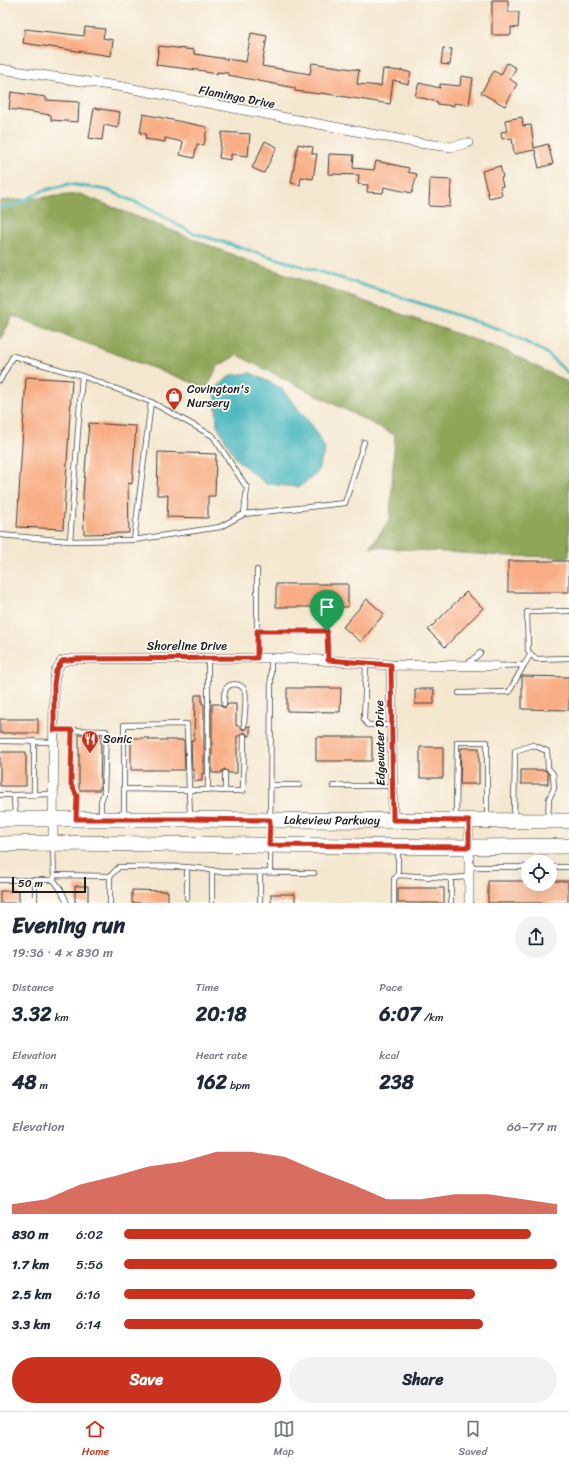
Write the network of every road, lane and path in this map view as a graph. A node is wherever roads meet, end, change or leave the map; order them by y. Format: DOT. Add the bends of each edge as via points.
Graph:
graph roads {
  1 [pos="0,69"];
  2 [pos="468,143"];
  3 [pos="82,376"];
  4 [pos="0,380"];
  5 [pos="151,402"];
  6 [pos="364,442"];
  7 [pos="244,514"];
  8 [pos="0,535"];
  9 [pos="134,540"];
  10 [pos="70,541"];
  11 [pos="258,570"];
  12 [pos="569,611"];
  13 [pos="257,631"];
  14 [pos="480,653"];
  15 [pos="531,654"];
  16 [pos="208,658"];
  17 [pos="257,658"];
  18 [pos="271,658"];
  19 [pos="569,658"];
  20 [pos="328,660"];
  21 [pos="366,663"];
  22 [pos="391,665"];
  23 [pos="524,665"];
  24 [pos="465,666"];
  25 [pos="496,666"];
  26 [pos="459,693"];
  27 [pos="224,704"];
  28 [pos="392,725"];
  29 [pos="244,726"];
  30 [pos="54,730"];
  31 [pos="72,730"];
  32 [pos="244,736"];
  33 [pos="0,741"];
  34 [pos="34,741"];
  35 [pos="54,742"];
  36 [pos="225,773"];
  37 [pos="270,784"];
  38 [pos="299,785"];
  39 [pos="333,786"];
  40 [pos="393,786"];
  41 [pos="124,789"];
  42 [pos="189,790"];
  43 [pos="208,790"];
  44 [pos="225,791"];
  45 [pos="53,794"];
  46 [pos="0,795"];
  47 [pos="14,795"];
  48 [pos="34,795"];
  49 [pos="7,819"];
  50 [pos="53,819"];
  51 [pos="76,819"];
  52 [pos="101,819"];
  53 [pos="124,819"];
  54 [pos="190,819"];
  55 [pos="270,820"];
  56 [pos="393,820"];
  57 [pos="463,821"];
  58 [pos="487,821"];
  59 [pos="514,821"];
  60 [pos="548,821"];
  61 [pos="569,821"];
  62 [pos="53,843"];
  63 [pos="0,844"];
  64 [pos="269,845"];
  65 [pos="398,846"];
  66 [pos="569,846"];
  67 [pos="469,847"];
  68 [pos="187,867"];
  69 [pos="469,867"];
  70 [pos="521,867"];
  71 [pos="557,867"];
  72 [pos="569,867"];
  73 [pos="212,870"];
  74 [pos="260,872"];
  75 [pos="270,872"];
  76 [pos="314,873"];
  77 [pos="54,874"];
  78 [pos="398,875"];
  79 [pos="110,876"];
  80 [pos="469,877"];
  81 [pos="451,878"];
  82 [pos="0,880"];
  83 [pos="35,880"];
  84 [pos="54,880"];
  85 [pos="187,898"];
  86 [pos="35,903"];
  87 [pos="67,903"];
  88 [pos="110,903"];
  89 [pos="212,903"];
  90 [pos="260,903"];
  91 [pos="394,903"];
  92 [pos="452,903"];
  93 [pos="469,903"];
  1 -- 2 [label="street, Flamingo Drive" via="123,87 419,143 451,147"];
  3 -- 4 [label="lane" via="13,356"];
  3 -- 5 [label="lane"];
  3 -- 10 [label="lane"];
  5 -- 7 [label="lane" via="213,436 247,488"];
  5 -- 9 [label="lane"];
  6 -- 7 [label="lane" via="346,503"];
  7 -- 9 [label="lane" via="220,527"];
  8 -- 10 [label="lane"];
  9 -- 10 [label="lane"];
  11 -- 13 [label="lane"];
  12 -- 15 [label="lane" via="527,612 528,651"];
  13 -- 17 [label="lane"];
  13 -- 20 [label="lane" via="327,631"];
  14 -- 24 [label="lane"];
  15 -- 19 [label="lane" via="536,660"];
  15 -- 23 [label="lane"];
  16 -- 17 [label="street, Shoreline Drive"];
  16 -- 30 [label="street, Shoreline Drive" via="62,661 56,671 54,684"];
  16 -- 43 [label="lane"];
  17 -- 18 [label="street, Shoreline Drive"];
  18 -- 20 [label="street, Shoreline Drive"];
  18 -- 37 [label="lane"];
  20 -- 21 [label="street, Shoreline Drive"];
  21 -- 22 [label="street, Shoreline Drive"];
  21 -- 28 [label="lane" via="364,720 368,725"];
  22 -- 24 [label="street, Shoreline Drive"];
  22 -- 28 [label="street, Edgewater Drive"];
  23 -- 25 [label="lane"];
  23 -- 26 [label="lane" via="509,692"];
  24 -- 25 [label="street, Shoreline Drive"];
  27 -- 29 [label="lane" via="225,690 228,686 238,684 242,687 245,692"];
  28 -- 40 [label="street, Edgewater Drive"];
  30 -- 31 [label="lane"];
  30 -- 35 [label="street, Shoreline Drive"];
  31 -- 51 [label="lane" via="71,784 77,796"];
  31 -- 52 [label="lane" via="106,731"];
  32 -- 44 [label="lane" via="243,791"];
  33 -- 34 [label="lane"];
  34 -- 35 [label="lane"];
  34 -- 48 [label="lane"];
  35 -- 45 [label="street, Shoreline Drive"];
  36 -- 44 [label="lane"];
  37 -- 38 [label="lane"];
  37 -- 55 [label="lane"];
  39 -- 40 [label="lane"];
  40 -- 56 [label="street, Edgewater Drive"];
  41 -- 42 [label="lane"];
  41 -- 42 [label="lane" via="124,725 187,724"];
  41 -- 53 [label="lane"];
  42 -- 43 [label="lane"];
  42 -- 54 [label="lane"];
  43 -- 44 [label="lane"];
  45 -- 48 [label="lane"];
  45 -- 50 [label="street, Shoreline Drive"];
  46 -- 47 [label="lane"];
  47 -- 48 [label="lane"];
  47 -- 49 [label="lane"];
  49 -- 50 [label="main road, Lakeview Parkway"];
  50 -- 51 [label="main road, Lakeview Parkway"];
  50 -- 62 [label="street, Shoreline Drive"];
  51 -- 52 [label="main road, Lakeview Parkway"];
  52 -- 53 [label="main road, Lakeview Parkway"];
  53 -- 54 [label="main road, Lakeview Parkway"];
  54 -- 55 [label="main road, Lakeview Parkway"];
  55 -- 56 [label="main road, Lakeview Parkway"];
  55 -- 64 [label="lane"];
  56 -- 57 [label="main road, Lakeview Parkway"];
  57 -- 58 [label="main road, Lakeview Parkway"];
  57 -- 58 [label="lane" via="456,779 458,742 487,742"];
  57 -- 67 [label="street"];
  58 -- 59 [label="main road, Lakeview Parkway"];
  59 -- 60 [label="main road, Lakeview Parkway"];
  59 -- 60 [label="lane" via="516,751 533,745 547,751 548,768 554,774"];
  60 -- 61 [label="main road, Lakeview Parkway"];
  62 -- 63 [label="main road, Lakeview Parkway"];
  62 -- 64 [label="main road, Lakeview Parkway"];
  62 -- 77 [label="lane"];
  64 -- 65 [label="main road, Lakeview Parkway"];
  64 -- 75 [label="lane"];
  65 -- 67 [label="main road, Lakeview Parkway"];
  65 -- 78 [label="lane"];
  66 -- 67 [label="main road, Lakeview Parkway"];
  67 -- 69 [label="street"];
  68 -- 73 [label="lane"];
  68 -- 79 [label="lane" via="119,867"];
  68 -- 85 [label="lane"];
  69 -- 70 [label="lane"];
  69 -- 80 [label="street"];
  71 -- 72 [label="lane"];
  73 -- 74 [label="lane"];
  73 -- 89 [label="lane"];
  74 -- 75 [label="lane"];
  74 -- 90 [label="lane"];
  75 -- 76 [label="lane"];
  77 -- 79 [label="lane"];
  77 -- 84 [label="lane"];
  78 -- 81 [label="lane"];
  78 -- 91 [label="lane" via="394,879"];
  79 -- 88 [label="lane"];
  80 -- 81 [label="lane"];
  80 -- 93 [label="street"];
  81 -- 92 [label="lane"];
  82 -- 83 [label="lane"];
  83 -- 84 [label="lane"];
  83 -- 86 [label="lane"];
  84 -- 87 [label="lane"];
}
